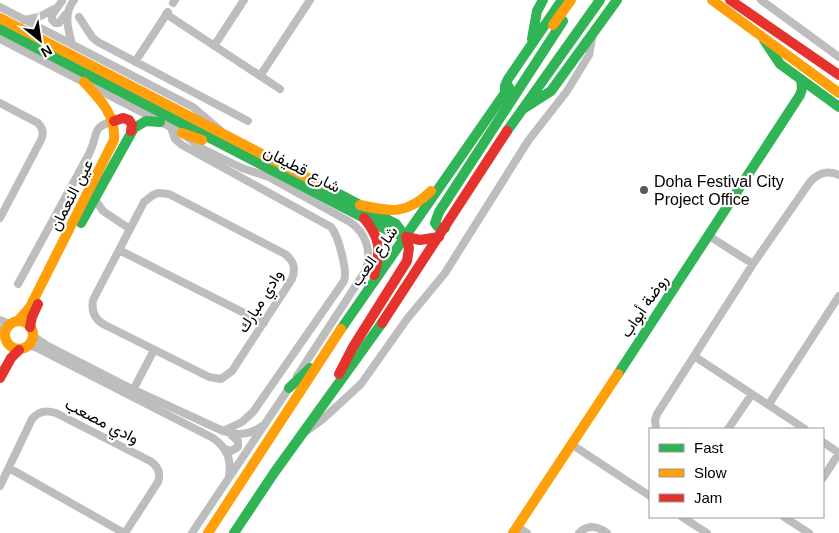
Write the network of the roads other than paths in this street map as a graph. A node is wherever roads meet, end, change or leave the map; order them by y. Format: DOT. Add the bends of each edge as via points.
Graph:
graph roads {
  1 [pos="62,0"];
  2 [pos="74,0"];
  3 [pos="244,0"];
  4 [pos="310,0"];
  5 [pos="543,0"];
  6 [pos="562,0"];
  7 [pos="571,0"];
  8 [pos="575,0"];
  9 [pos="600,0"];
  10 [pos="617,0"];
  11 [pos="712,0"];
  12 [pos="730,0"];
  13 [pos="761,0"];
  14 [pos="0,7"];
  15 [pos="68,11"];
  16 [pos="0,18"];
  17 [pos="79,18"];
  18 [pos="24,20"];
  19 [pos="0,29"];
  20 [pos="593,32"];
  21 [pos="762,37"];
  22 [pos="0,38"];
  23 [pos="72,44"];
  24 [pos="214,46"];
  25 [pos="529,48"];
  26 [pos="125,57"];
  27 [pos="839,57"];
  28 [pos="135,62"];
  29 [pos="118,68"];
  30 [pos="839,75"];
  31 [pos="260,76"];
  32 [pos="801,80"];
  33 [pos="84,82"];
  34 [pos="280,89"];
  35 [pos="815,90"];
  36 [pos="839,93"];
  37 [pos="504,94"];
  38 [pos="800,95"];
  39 [pos="0,103"];
  40 [pos="839,107"];
  41 [pos="520,111"];
  42 [pos="114,121"];
  43 [pos="248,121"];
  44 [pos="160,122"];
  45 [pos="171,128"];
  46 [pos="131,131"];
  47 [pos="182,133"];
  48 [pos="226,134"];
  49 [pos="227,147"];
  50 [pos="461,158"];
  51 [pos="839,175"];
  52 [pos="94,198"];
  53 [pos="360,205"];
  54 [pos="87,212"];
  55 [pos="104,212"];
  56 [pos="0,218"];
  57 [pos="364,218"];
  58 [pos="130,228"];
  59 [pos="445,228"];
  60 [pos="709,236"];
  61 [pos="406,237"];
  62 [pos="439,237"];
  63 [pos="368,249"];
  64 [pos="119,250"];
  65 [pos="753,264"];
  66 [pos="18,284"];
  67 [pos="369,289"];
  68 [pos="839,296"];
  69 [pos="9,322"];
  70 [pos="264,323"];
  71 [pos="4,336"];
  72 [pos="31,336"];
  73 [pos="19,350"];
  74 [pos="154,350"];
  75 [pos="324,354"];
  76 [pos="694,356"];
  77 [pos="292,357"];
  78 [pos="0,364"];
  79 [pos="304,365"];
  80 [pos="0,378"];
  81 [pos="289,388"];
  82 [pos="334,390"];
  83 [pos="132,392"];
  84 [pos="752,394"];
  85 [pos="768,404"];
  86 [pos="265,423"];
  87 [pos="656,428"];
  88 [pos="729,428"];
  89 [pos="804,428"];
  90 [pos="226,432"];
  91 [pos="304,432"];
  92 [pos="824,443"];
  93 [pos="571,444"];
  94 [pos="224,449"];
  95 [pos="839,453"];
  96 [pos="9,468"];
  97 [pos="824,476"];
  98 [pos="229,477"];
  99 [pos="0,486"];
  100 [pos="649,495"];
  101 [pos="684,518"];
  102 [pos="795,520"];
  103 [pos="515,530"];
  104 [pos="125,533"];
  105 [pos="192,533"];
  106 [pos="208,533"];
  107 [pos="234,533"];
  108 [pos="527,533"];
  109 [pos="579,533"];
  110 [pos="607,533"];
  111 [pos="707,533"];
  112 [pos="809,533"];
  1 -- 15 [label="street" via="52,15 53,22 62,22"];
  1 -- 18 [label="street" via="45,14"];
  2 -- 15 [label="street"];
  3 -- 24 [label="street"];
  4 -- 31 [label="street"];
  5 -- 25 [label="main road" via="537,11"];
  6 -- 25 [label="main road"];
  7 -- 37 [label="main road, شارع العب"];
  8 -- 59 [label="main road" via="439,212 435,223"];
  9 -- 41 [label="main road"];
  10 -- 20 [label="main road"];
  11 -- 21 [label="main road"];
  12 -- 30 [label="main road"];
  13 -- 27 [label="street"];
  14 -- 18 [label="street, شارع قطيفان"];
  15 -- 23 [label="street" via="67,24"];
  16 -- 48 [label="main road, شارع قطيفان"];
  17 -- 26 [label="street" via="95,40"];
  18 -- 23 [label="street, شارع قطيفان"];
  19 -- 49 [label="main road, شارع قطيفان"];
  20 -- 41 [label="main road" via="550,91"];
  20 -- 91 [label="street" via="589,55 567,91 528,141 445,273 407,319 361,384 324,419"];
  21 -- 32 [label="main road" via="777,61"];
  21 -- 36 [label="main road"];
  22 -- 33 [label="street, شارع قطيفان"];
  23 -- 29 [label="street, شارع قطيفان"];
  24 -- 28 [label="street" via="167,13"];
  24 -- 31 [label="street"];
  25 -- 37 [label="main road" via="506,82"];
  26 -- 28 [label="street"];
  26 -- 29 [label="street"];
  28 -- 43 [label="street"];
  29 -- 48 [label="street, شارع قطيفان" via="193,107"];
  31 -- 34 [label="street"];
  32 -- 35 [label="main road"];
  32 -- 38 [label="main road, روضة أبواب"];
  33 -- 42 [label="main road"];
  33 -- 44 [label="street, شارع قطيفان"];
  35 -- 38 [label="main road" via="807,90"];
  35 -- 40 [label="main road"];
  37 -- 50 [label="main road, شارع العب"];
  38 -- 60 [label="main road, روضة أبواب"];
  39 -- 56 [label="street" via="38,123 43,134"];
  41 -- 59 [label="main road"];
  42 -- 46 [label="main road" via="129,120"];
  42 -- 66 [label="street" via="98,128 89,154"];
  42 -- 69 [label="main road, عين النعمان" via="116,134 110,151 30,307"];
  44 -- 45 [label="street, شارع قطيفان"];
  44 -- 46 [label="main road" via="146,121"];
  45 -- 47 [label="street, شارع قطيفان"];
  45 -- 77 [label="street" via="175,140 182,145 334,231 346,272 345,279"];
  46 -- 52 [label="main road, عين النعمان"];
  47 -- 49 [label="main road"];
  47 -- 63 [label="street, شارع قطيفان" via="203,149 269,177 353,224 364,236"];
  48 -- 53 [label="main road, شارع قطيفان"];
  49 -- 57 [label="main road, شارع قطيفان"];
  50 -- 53 [label="main road" via="422,200 409,208 389,211"];
  50 -- 61 [label="main road, شارع العب"];
  51 -- 65 [label="street" via="825,173 813,179"];
  52 -- 54 [label="main road, عين النعمان"];
  52 -- 55 [label="street"];
  53 -- 61 [label="main road, شارع قطيفان" via="396,224"];
  54 -- 55 [label="street"];
  54 -- 72 [label="main road, عين النعمان" via="35,310"];
  55 -- 58 [label="street"];
  57 -- 61 [label="main road, شارع قطيفان"];
  57 -- 67 [label="main road" via="376,234 380,248"];
  58 -- 64 [label="street, وادي مبارك"];
  58 -- 70 [label="street, وادي مبارك" via="148,198 164,193 285,254 291,259 295,272"];
  59 -- 62 [label="main road"];
  60 -- 65 [label="street"];
  60 -- 93 [label="main road, روضة أبواب"];
  61 -- 62 [label="main road" via="420,240"];
  61 -- 67 [label="main road, شارع العب"];
  61 -- 82 [label="main road" via="407,261 343,365"];
  62 -- 82 [label="main road"];
  63 -- 79 [label="street, شارع العب" via="364,272"];
  64 -- 70 [label="street"];
  64 -- 74 [label="street, وادي مبارك" via="93,300 93,312 100,322"];
  65 -- 76 [label="street"];
  67 -- 75 [label="main road, شارع العب"];
  68 -- 85 [label="street"];
  69 -- 71 [label="main road"];
  69 -- 72 [label="main road" via="22,322"];
  70 -- 74 [label="street, وادي مبارك" via="232,371 221,379 208,377"];
  71 -- 73 [label="main road" via="11,347"];
  71 -- 78 [label="main road" via="6,352"];
  72 -- 73 [label="main road"];
  72 -- 83 [label="street" via="37,348"];
  73 -- 80 [label="main road"];
  74 -- 83 [label="street"];
  75 -- 81 [label="main road"];
  75 -- 106 [label="main road, شارع العب"];
  76 -- 84 [label="street"];
  76 -- 87 [label="street" via="657,414"];
  77 -- 79 [label="street"];
  77 -- 90 [label="street" via="250,416"];
  79 -- 81 [label="street, شارع العب"];
  81 -- 86 [label="street, شارع العب"];
  82 -- 91 [label="main road"];
  83 -- 90 [label="street"];
  83 -- 94 [label="street" via="213,438"];
  84 -- 85 [label="street"];
  84 -- 88 [label="street"];
  85 -- 89 [label="street"];
  86 -- 90 [label="street" via="245,434"];
  86 -- 98 [label="street, شارع العب"];
  90 -- 94 [label="street" via="238,441 238,447 231,451"];
  91 -- 107 [label="main road"];
  92 -- 95 [label="street"];
  93 -- 100 [label="street"];
  93 -- 103 [label="main road, روضة أبواب"];
  94 -- 98 [label="street" via="229,460"];
  95 -- 97 [label="street"];
  96 -- 99 [label="street, وادي مصعب"];
  96 -- 104 [label="street"];
  96 -- 104 [label="street, وادي مصعب" via="30,421 44,411 56,413 150,461 160,478"];
  98 -- 105 [label="street, شارع العب"];
  101 -- 111 [label="street"];
  102 -- 112 [label="street"];
  103 -- 108 [label="street"];
  109 -- 110 [label="street" via="594,527"];
}
